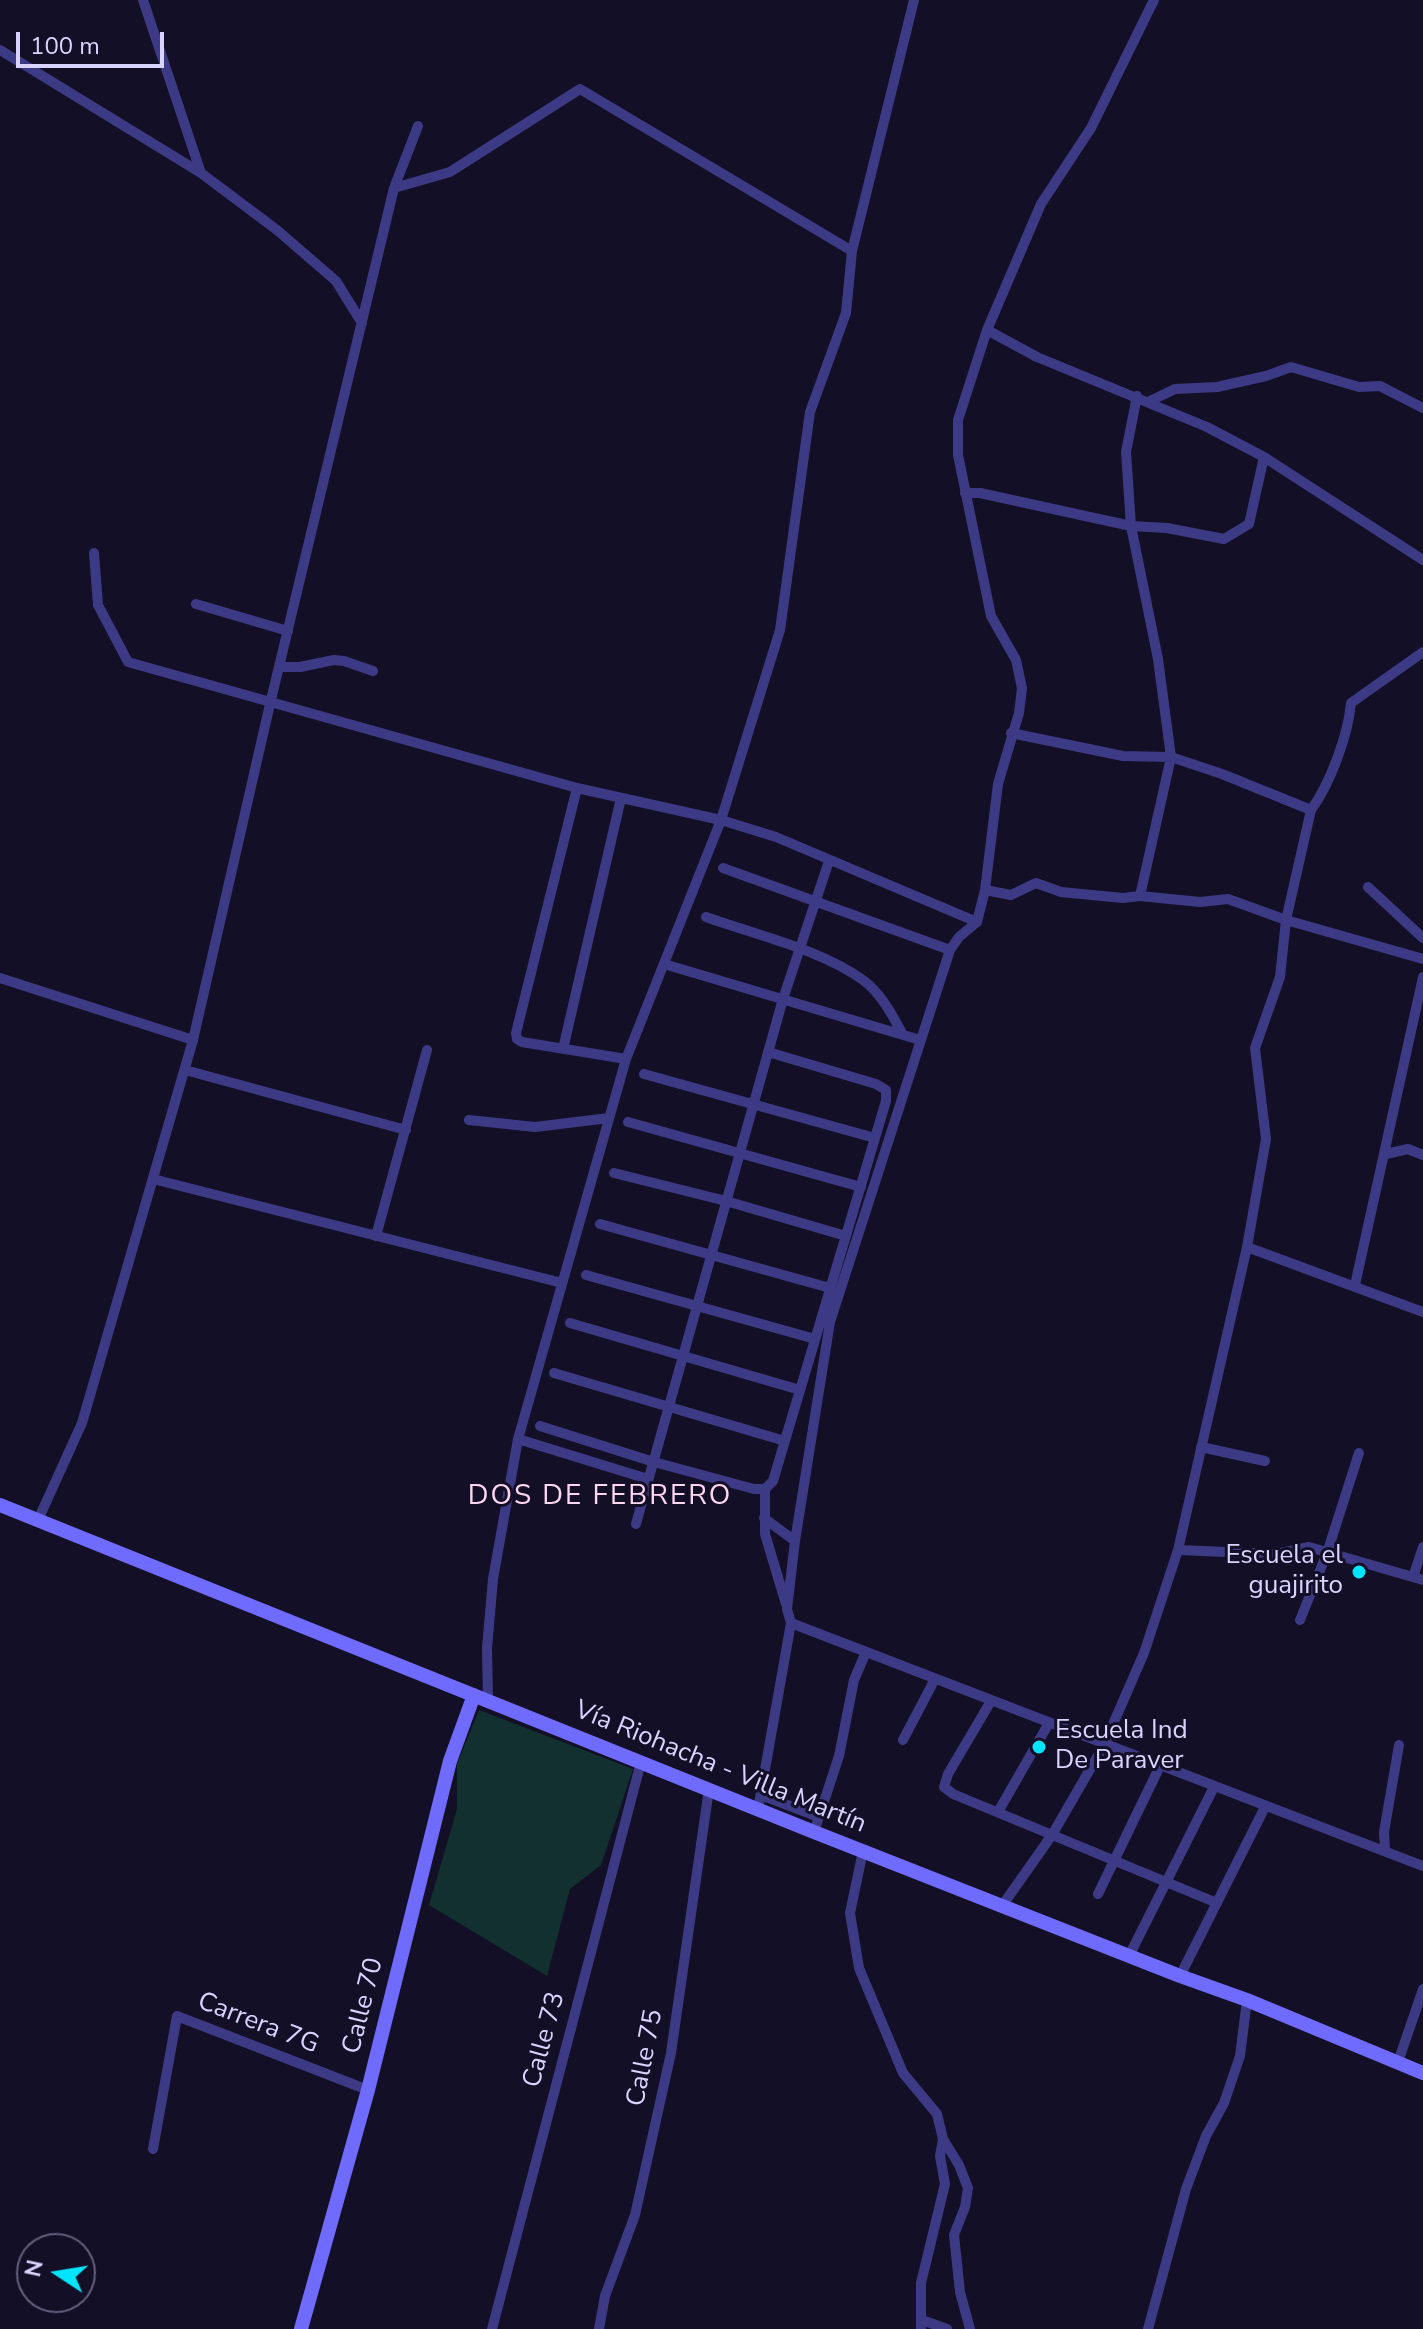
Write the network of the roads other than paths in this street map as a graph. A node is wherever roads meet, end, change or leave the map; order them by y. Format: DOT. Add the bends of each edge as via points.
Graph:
graph roads {
  1 [pos="143,0"];
  2 [pos="914,0"];
  3 [pos="1154,0"];
  4 [pos="0,50"];
  5 [pos="418,126"];
  6 [pos="201,173"];
  7 [pos="394,188"];
  8 [pos="852,251"];
  9 [pos="362,323"];
  10 [pos="987,330"];
  11 [pos="1137,396"];
  12 [pos="1150,401"];
  13 [pos="1423,408"];
  14 [pos="1264,457"];
  15 [pos="965,493"];
  16 [pos="1131,526"];
  17 [pos="94,553"];
  18 [pos="1423,560"];
  19 [pos="196,604"];
  20 [pos="288,631"];
  21 [pos="1423,652"];
  22 [pos="279,667"];
  23 [pos="373,671"];
  24 [pos="270,704"];
  25 [pos="1011,733"];
  26 [pos="1171,757"];
  27 [pos="577,788"];
  28 [pos="621,798"];
  29 [pos="1311,810"];
  30 [pos="721,820"];
  31 [pos="829,861"];
  32 [pos="723,868"];
  33 [pos="1368,887"];
  34 [pos="985,890"];
  35 [pos="1140,896"];
  36 [pos="815,901"];
  37 [pos="706,917"];
  38 [pos="1286,920"];
  39 [pos="977,922"];
  40 [pos="1423,938"];
  41 [pos="799,950"];
  42 [pos="950,950"];
  43 [pos="1423,959"];
  44 [pos="664,964"];
  45 [pos="1423,977"];
  46 [pos="0,978"];
  47 [pos="783,999"];
  48 [pos="903,1035"];
  49 [pos="193,1040"];
  50 [pos="920,1040"];
  51 [pos="563,1049"];
  52 [pos="427,1050"];
  53 [pos="768,1052"];
  54 [pos="626,1059"];
  55 [pos="185,1070"];
  56 [pos="644,1074"];
  57 [pos="754,1104"];
  58 [pos="609,1118"];
  59 [pos="469,1120"];
  60 [pos="628,1122"];
  61 [pos="406,1130"];
  62 [pos="875,1138"];
  63 [pos="740,1153"];
  64 [pos="1386,1154"];
  65 [pos="1423,1155"];
  66 [pos="614,1173"];
  67 [pos="153,1179"];
  68 [pos="861,1187"];
  69 [pos="726,1201"];
  70 [pos="600,1224"];
  71 [pos="376,1236"];
  72 [pos="846,1236"];
  73 [pos="1247,1247"];
  74 [pos="711,1254"];
  75 [pos="586,1275"];
  76 [pos="562,1283"];
  77 [pos="1355,1285"];
  78 [pos="830,1288"];
  79 [pos="697,1305"];
  80 [pos="1423,1312"];
  81 [pos="570,1323"];
  82 [pos="815,1339"];
  83 [pos="683,1357"];
  84 [pos="554,1373"];
  85 [pos="800,1390"];
  86 [pos="669,1407"];
  87 [pos="540,1426"];
  88 [pos="518,1439"];
  89 [pos="785,1441"];
  90 [pos="1201,1447"];
  91 [pos="1359,1453"];
  92 [pos="1265,1461"];
  93 [pos="654,1462"];
  94 [pos="648,1479"];
  95 [pos="765,1489"];
  96 [pos="0,1505"];
  97 [pos="764,1518"];
  98 [pos="38,1520"];
  99 [pos="636,1524"];
  100 [pos="795,1541"];
  101 [pos="1423,1547"];
  102 [pos="1178,1550"];
  103 [pos="1327,1553"];
  104 [pos="1418,1578"];
  105 [pos="787,1609"];
  106 [pos="1300,1620"];
  107 [pos="791,1623"];
  108 [pos="866,1652"];
  109 [pos="935,1679"];
  110 [pos="481,1697"];
  111 [pos="991,1701"];
  112 [pos="1049,1723"];
  113 [pos="903,1740"];
  114 [pos="1104,1745"];
  115 [pos="1399,1745"];
  116 [pos="641,1762"];
  117 [pos="1160,1766"];
  118 [pos="1214,1787"];
  119 [pos="709,1789"];
  120 [pos="759,1802"];
  121 [pos="1265,1807"];
  122 [pos="998,1812"];
  123 [pos="819,1817"];
  124 [pos="814,1832"];
  125 [pos="1052,1835"];
  126 [pos="1385,1850"];
  127 [pos="863,1851"];
  128 [pos="1114,1860"];
  129 [pos="1423,1866"];
  130 [pos="1165,1881"];
  131 [pos="1098,1894"];
  132 [pos="1217,1903"];
  133 [pos="1002,1906"];
  134 [pos="1129,1956"];
  135 [pos="1180,1976"];
  136 [pos="1423,1989"];
  137 [pos="1247,2000"];
  138 [pos="1398,2062"];
  139 [pos="1423,2073"];
  140 [pos="368,2090"];
  141 [pos="943,2139"];
  142 [pos="153,2149"];
  143 [pos="922,2324"];
  144 [pos="301,2329"];
  145 [pos="492,2329"];
  146 [pos="599,2329"];
  147 [pos="947,2329"];
  148 [pos="970,2329"];
  149 [pos="1148,2329"];
  1 -- 6 [label="street"];
  2 -- 8 [label="street"];
  3 -- 10 [label="street" via="1091,128 1041,204"];
  4 -- 6 [label="street"];
  5 -- 7 [label="street"];
  6 -- 9 [label="street" via="336,281"];
  7 -- 8 [label="street" via="450,172 580,89"];
  7 -- 9 [label="street"];
  8 -- 30 [label="street" via="846,313 810,412 780,630"];
  9 -- 20 [label="street"];
  10 -- 11 [label="street" via="1037,357"];
  10 -- 15 [label="street" via="958,420"];
  11 -- 12 [label="street"];
  11 -- 16 [label="street" via="1126,452"];
  12 -- 13 [label="street" via="1175,389 1217,387 1291,367 1359,387 1380,386"];
  12 -- 14 [label="street"];
  14 -- 16 [label="street" via="1249,524 1224,539"];
  14 -- 18 [label="street"];
  15 -- 16 [label="street"];
  15 -- 25 [label="street" via="991,616 1016,660 1022,688"];
  16 -- 26 [label="street"];
  17 -- 24 [label="street" via="98,605 128,662"];
  19 -- 20 [label="street"];
  20 -- 22 [label="street"];
  21 -- 29 [label="street" via="1351,703 1349,723"];
  22 -- 23 [label="street" via="334,660"];
  22 -- 24 [label="street"];
  24 -- 27 [label="street"];
  24 -- 49 [label="street"];
  25 -- 26 [label="street" via="1123,756"];
  25 -- 34 [label="street" via="998,784"];
  26 -- 29 [label="street"];
  26 -- 35 [label="street"];
  27 -- 28 [label="street"];
  27 -- 51 [label="street" via="516,1033 522,1042"];
  28 -- 30 [label="street"];
  28 -- 51 [label="street"];
  29 -- 38 [label="street"];
  30 -- 31 [label="street"];
  30 -- 44 [label="street"];
  31 -- 36 [label="street"];
  31 -- 39 [label="street"];
  32 -- 36 [label="street"];
  33 -- 40 [label="street"];
  34 -- 35 [label="street" via="1011,895 1036,883 1061,892"];
  34 -- 39 [label="street"];
  35 -- 38 [label="street" via="1228,899"];
  36 -- 41 [label="street"];
  36 -- 42 [label="street"];
  37 -- 41 [label="street"];
  38 -- 43 [label="street"];
  38 -- 73 [label="street" via="1280,977 1255,1048 1266,1139"];
  39 -- 42 [label="street"];
  41 -- 47 [label="street"];
  41 -- 48 [label="street" via="865,981 890,1009"];
  42 -- 50 [label="street"];
  44 -- 47 [label="street"];
  44 -- 54 [label="street"];
  45 -- 64 [label="street"];
  46 -- 49 [label="street"];
  47 -- 48 [label="street"];
  47 -- 53 [label="street"];
  48 -- 50 [label="street"];
  49 -- 55 [label="street"];
  50 -- 100 [label="street" via="830,1322"];
  51 -- 54 [label="street"];
  52 -- 61 [label="street"];
  53 -- 57 [label="street"];
  53 -- 62 [label="street" via="886,1090"];
  54 -- 58 [label="street"];
  55 -- 61 [label="street"];
  55 -- 67 [label="street"];
  56 -- 57 [label="street"];
  57 -- 62 [label="street"];
  57 -- 63 [label="street"];
  58 -- 59 [label="street" via="535,1127"];
  58 -- 76 [label="street"];
  60 -- 63 [label="street"];
  61 -- 71 [label="street"];
  62 -- 68 [label="street"];
  63 -- 68 [label="street"];
  63 -- 69 [label="street"];
  64 -- 65 [label="street" via="1408,1149"];
  64 -- 77 [label="street"];
  66 -- 69 [label="street"];
  67 -- 71 [label="street"];
  67 -- 98 [label="street" via="82,1423"];
  68 -- 72 [label="street"];
  69 -- 72 [label="street"];
  69 -- 74 [label="street"];
  70 -- 74 [label="street"];
  71 -- 76 [label="street"];
  72 -- 78 [label="street"];
  73 -- 77 [label="street"];
  73 -- 90 [label="street"];
  74 -- 78 [label="street"];
  74 -- 79 [label="street"];
  75 -- 79 [label="street"];
  76 -- 88 [label="street"];
  77 -- 80 [label="street"];
  78 -- 82 [label="street"];
  79 -- 82 [label="street"];
  79 -- 83 [label="street"];
  81 -- 83 [label="street"];
  82 -- 85 [label="street"];
  83 -- 85 [label="street"];
  83 -- 86 [label="street"];
  84 -- 86 [label="street"];
  85 -- 89 [label="street"];
  86 -- 89 [label="street"];
  86 -- 93 [label="street"];
  87 -- 93 [label="street"];
  88 -- 94 [label="street"];
  88 -- 110 [label="street" via="493,1579"];
  89 -- 95 [label="street" via="773,1481"];
  90 -- 92 [label="street"];
  90 -- 102 [label="street"];
  91 -- 103 [label="street"];
  93 -- 94 [label="street"];
  93 -- 95 [label="street"];
  94 -- 99 [label="street"];
  95 -- 97 [label="street"];
  96 -- 98 [label="main road, Vía Riohacha - Villa Martín"];
  97 -- 100 [label="street"];
  97 -- 105 [label="street" via="768,1551"];
  98 -- 110 [label="main road, Vía Riohacha - Villa Martín"];
  100 -- 105 [label="street"];
  101 -- 104 [label="street"];
  102 -- 103 [label="street" via="1276,1554 1309,1547"];
  102 -- 114 [label="street" via="1144,1653"];
  103 -- 104 [label="street"];
  103 -- 106 [label="street"];
  105 -- 107 [label="street"];
  107 -- 108 [label="street"];
  107 -- 120 [label="street"];
  108 -- 109 [label="street"];
  108 -- 123 [label="street"];
  109 -- 111 [label="street"];
  109 -- 113 [label="street"];
  110 -- 116 [label="main road, Vía Riohacha - Villa Martín"];
  110 -- 140 [label="main road, Calle 70" via="450,1761"];
  111 -- 112 [label="street"];
  111 -- 122 [label="street" via="944,1787"];
  112 -- 114 [label="street"];
  112 -- 122 [label="street"];
  114 -- 117 [label="street"];
  114 -- 125 [label="street"];
  115 -- 126 [label="street"];
  116 -- 119 [label="main road, Vía Riohacha - Villa Martín"];
  116 -- 145 [label="street, Calle 73"];
  117 -- 118 [label="street"];
  117 -- 128 [label="street"];
  118 -- 121 [label="street"];
  118 -- 130 [label="street"];
  119 -- 120 [label="main road, Vía Riohacha - Villa Martín"];
  119 -- 146 [label="street, Calle 75" via="671,2053 635,2215 605,2296"];
  120 -- 123 [label="street"];
  120 -- 124 [label="main road, Vía Riohacha - Villa Martín"];
  121 -- 126 [label="street"];
  121 -- 132 [label="street"];
  122 -- 125 [label="street"];
  123 -- 124 [label="street"];
  124 -- 127 [label="main road, Vía Riohacha - Villa Martín"];
  125 -- 128 [label="street"];
  125 -- 133 [label="street"];
  126 -- 129 [label="street"];
  127 -- 133 [label="main road, Vía Riohacha - Villa Martín"];
  127 -- 141 [label="street" via="850,1913 859,1968 903,2073 937,2114"];
  128 -- 130 [label="street"];
  128 -- 131 [label="street"];
  130 -- 132 [label="street"];
  130 -- 134 [label="street"];
  132 -- 135 [label="street"];
  133 -- 134 [label="main road, Vía Riohacha - Villa Martín"];
  134 -- 135 [label="main road, Vía Riohacha - Villa Martín"];
  135 -- 137 [label="main road, Vía Riohacha - Villa Martín"];
  136 -- 138 [label="street"];
  137 -- 138 [label="main road, Vía Riohacha - Villa Martín"];
  137 -- 149 [label="street" via="1240,2056 1186,2189"];
  138 -- 139 [label="main road, Vía Riohacha - Villa Martín"];
  140 -- 142 [label="street, Carrera 7G" via="177,2016"];
  140 -- 144 [label="main road, Calle 70"];
  141 -- 143 [label="street" via="945,2184 921,2283"];
  141 -- 148 [label="street" via="968,2188 954,2235"];
  143 -- 147 [label="street"];
}
